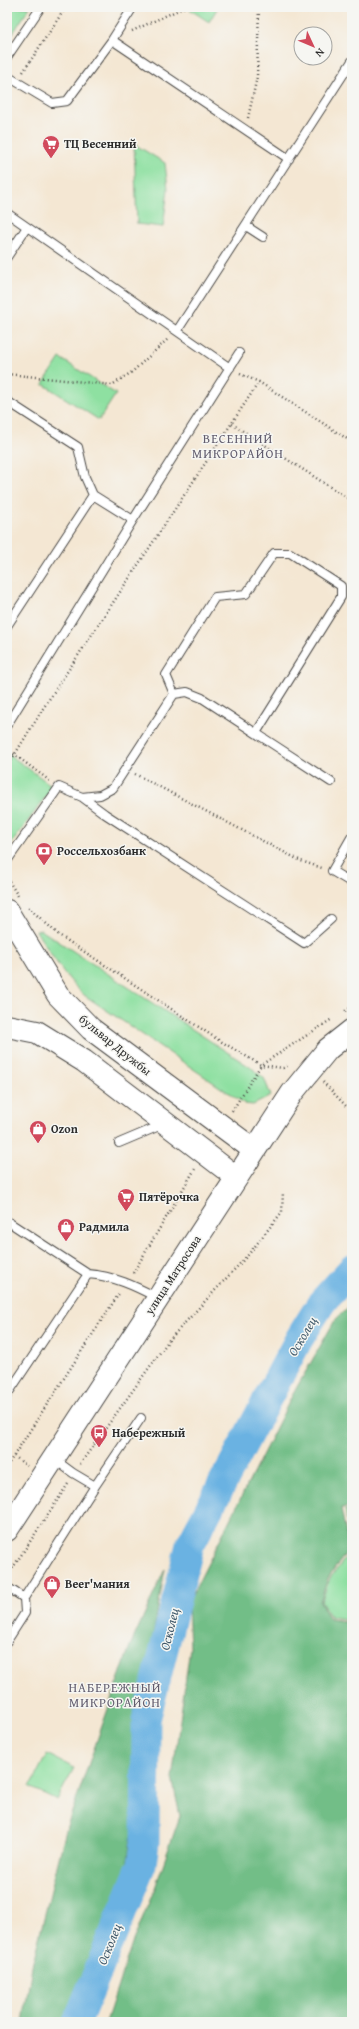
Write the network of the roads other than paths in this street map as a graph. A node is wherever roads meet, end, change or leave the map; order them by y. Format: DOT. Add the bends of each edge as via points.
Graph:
graph roads {
  1 [pos="41,7"];
  2 [pos="133,7"];
  3 [pos="112,40"];
  4 [pos="7,57"];
  5 [pos="352,61"];
  6 [pos="7,76"];
  7 [pos="289,159"];
  8 [pos="7,213"];
  9 [pos="246,226"];
  10 [pos="27,227"];
  11 [pos="263,238"];
  12 [pos="7,257"];
  13 [pos="177,331"];
  14 [pos="239,353"];
  15 [pos="230,368"];
  16 [pos="7,400"];
  17 [pos="93,495"];
  18 [pos="134,520"];
  19 [pos="7,626"];
  20 [pos="174,694"];
  21 [pos="7,725"];
  22 [pos="256,733"];
  23 [pos="331,782"];
  24 [pos="82,797"];
  25 [pos="352,836"];
  26 [pos="7,861"];
  27 [pos="352,883"];
  28 [pos="7,911"];
  29 [pos="331,919"];
  30 [pos="7,1026"];
  31 [pos="352,1030"];
  32 [pos="164,1124"];
  33 [pos="119,1143"];
  34 [pos="254,1150"];
  35 [pos="236,1177"];
  36 [pos="7,1221"];
  37 [pos="88,1274"];
  38 [pos="158,1298"];
  39 [pos="7,1395"];
  40 [pos="141,1418"];
  41 [pos="54,1459"];
  42 [pos="95,1486"];
  43 [pos="7,1530"];
  44 [pos="7,1587"];
  45 [pos="24,1598"];
  46 [pos="7,1641"];
  1 -- 4 [label="lane"];
  2 -- 3 [label="lane"];
  3 -- 6 [label="lane" via="67,101 52,104"];
  3 -- 7 [label="lane"];
  5 -- 7 [label="lane"];
  7 -- 9 [label="lane"];
  8 -- 10 [label="lane"];
  9 -- 11 [label="lane"];
  9 -- 13 [label="lane"];
  10 -- 12 [label="lane"];
  10 -- 13 [label="lane"];
  13 -- 15 [label="lane"];
  14 -- 15 [label="lane"];
  15 -- 18 [label="lane"];
  16 -- 17 [label="lane" via="78,447"];
  17 -- 18 [label="lane"];
  17 -- 19 [label="lane"];
  18 -- 21 [label="lane"];
  20 -- 22 [label="lane" via="187,692 202,698"];
  20 -- 22 [label="lane" via="166,675 215,597 246,594 274,553 290,553 340,586 341,597"];
  20 -- 24 [label="lane" via="113,788 100,795"];
  22 -- 23 [label="lane"];
  24 -- 26 [label="lane" via="59,787"];
  24 -- 29 [label="lane" via="304,942"];
  25 -- 27 [label="lane" via="332,871"];
  28 -- 34 [label="main road, бульвар Дружбы" via="58,995 74,1012 91,1028"];
  30 -- 32 [label="main road" via="37,1032 84,1061"];
  31 -- 34 [label="main road, улица Матросова" via="328,1049 310,1070"];
  32 -- 33 [label="lane"];
  32 -- 35 [label="main road"];
  34 -- 35 [label="main road, улица Матросова"];
  35 -- 38 [label="main road, улица Матросова"];
  36 -- 37 [label="lane"];
  37 -- 38 [label="lane" via="104,1275 127,1282"];
  37 -- 39 [label="lane"];
  38 -- 41 [label="main road, улица Матросова"];
  40 -- 42 [label="lane"];
  41 -- 42 [label="lane"];
  41 -- 43 [label="main road, улица Матросова"];
  42 -- 45 [label="lane"];
  44 -- 45 [label="lane"];
  45 -- 46 [label="lane" via="25,1612"];
}
